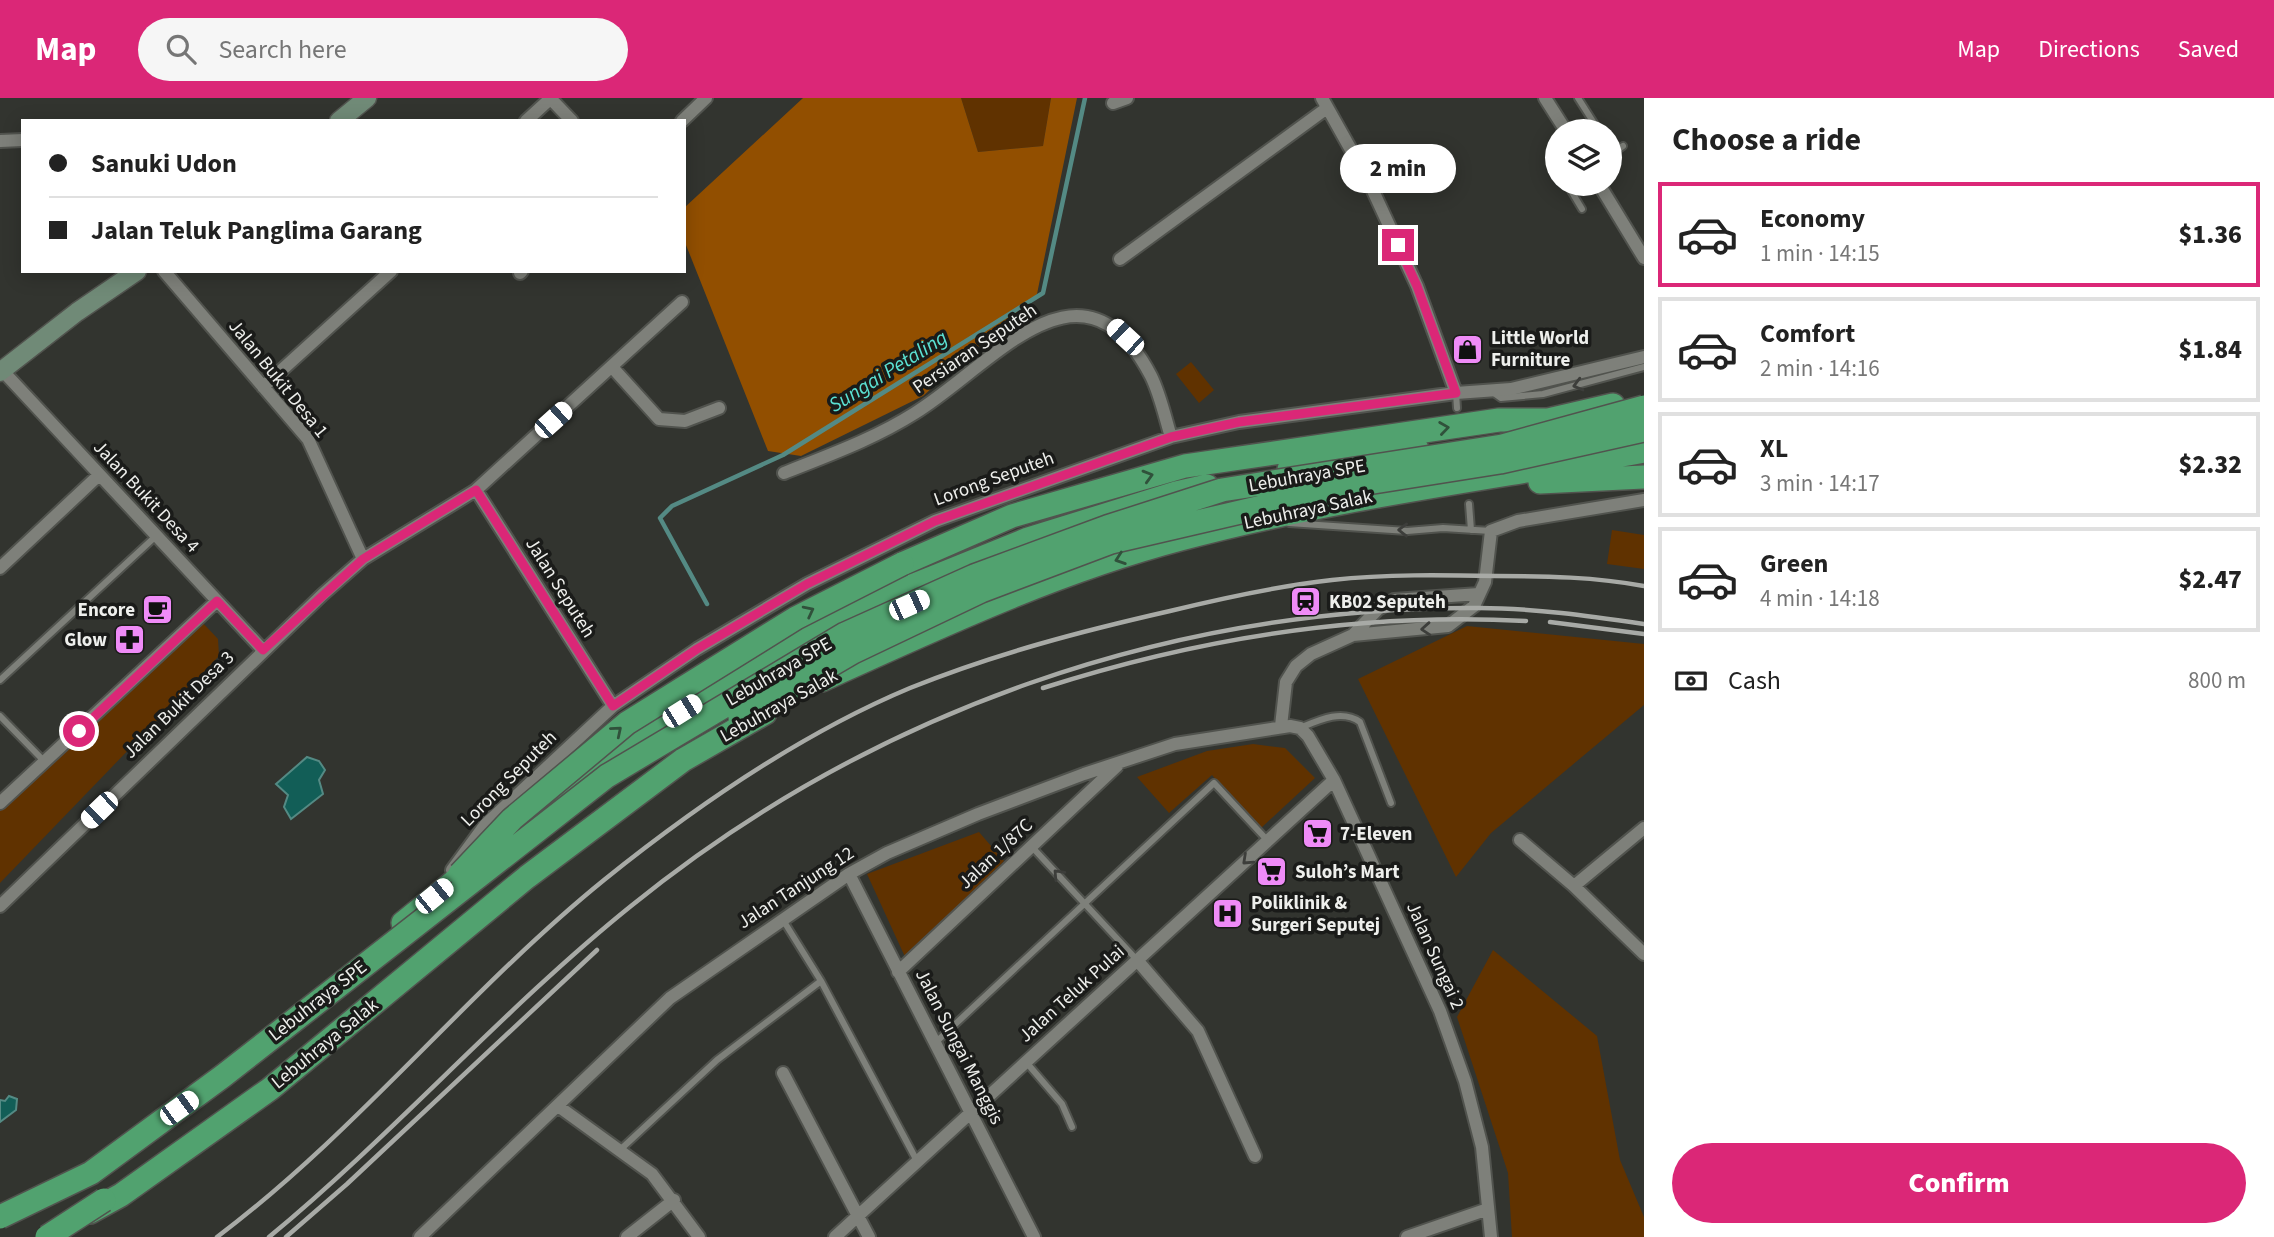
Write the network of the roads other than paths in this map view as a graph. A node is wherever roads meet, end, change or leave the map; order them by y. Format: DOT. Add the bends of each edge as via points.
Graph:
graph roads {
  1 [pos="367,98"];
  2 [pos="550,98"];
  3 [pos="706,98"];
  4 [pos="1127,98"];
  5 [pos="1545,98"];
  6 [pos="1578,98"];
  7 [pos="1113,103"];
  8 [pos="1325,103"];
  9 [pos="341,119"];
  10 [pos="529,119"];
  11 [pos="570,119"];
  12 [pos="684,119"];
  13 [pos="1558,119"];
  14 [pos="1591,119"];
  15 [pos="0,141"];
  16 [pos="21,141"];
  17 [pos="1574,196"];
  18 [pos="1606,196"];
  19 [pos="1582,209"];
  20 [pos="1644,258"];
  21 [pos="1120,259"];
  22 [pos="134,273"];
  23 [pos="166,273"];
  24 [pos="389,273"];
  25 [pos="682,302"];
  26 [pos="1644,357"];
  27 [pos="612,367"];
  28 [pos="1644,367"];
  29 [pos="1,371"];
  30 [pos="263,387"];
  31 [pos="1493,392"];
  32 [pos="1456,393"];
  33 [pos="1644,398"];
  34 [pos="1644,407"];
  35 [pos="719,408"];
  36 [pos="1457,408"];
  37 [pos="1545,420"];
  38 [pos="1644,423"];
  39 [pos="1644,430"];
  40 [pos="1171,437"];
  41 [pos="1474,441"];
  42 [pos="1644,451"];
  43 [pos="784,473"];
  44 [pos="99,475"];
  45 [pos="1644,477"];
  46 [pos="1425,488"];
  47 [pos="476,490"];
  48 [pos="1644,500"];
  49 [pos="1469,504"];
  50 [pos="1012,516"];
  51 [pos="1256,521"];
  52 [pos="1471,530"];
  53 [pos="1491,531"];
  54 [pos="156,536"];
  55 [pos="363,559"];
  56 [pos="0,568"];
  57 [pos="1479,594"];
  58 [pos="217,601"];
  59 [pos="870,604"];
  60 [pos="1353,635"];
  61 [pos="263,650"];
  62 [pos="0,680"];
  63 [pos="613,706"];
  64 [pos="0,716"];
  65 [pos="1282,726"];
  66 [pos="1300,728"];
  67 [pos="45,762"];
  68 [pos="1120,763"];
  69 [pos="1334,780"];
  70 [pos="0,803"];
  71 [pos="1391,803"];
  72 [pos="1644,828"];
  73 [pos="1520,840"];
  74 [pos="1268,841"];
  75 [pos="1032,847"];
  76 [pos="849,874"];
  77 [pos="1574,886"];
  78 [pos="434,896"];
  79 [pos="1085,904"];
  80 [pos="0,906"];
  81 [pos="782,918"];
  82 [pos="408,930"];
  83 [pos="1644,954"];
  84 [pos="1137,960"];
  85 [pos="898,972"];
  86 [pos="821,981"];
  87 [pos="935,1043"];
  88 [pos="1026,1062"];
  89 [pos="783,1073"];
  90 [pos="558,1106"];
  91 [pos="971,1113"];
  92 [pos="1072,1127"];
  93 [pos="621,1149"];
  94 [pos="1255,1156"];
  95 [pos="917,1162"];
  96 [pos="113,1198"];
  97 [pos="674,1200"];
  98 [pos="1488,1209"];
  99 [pos="857,1217"];
  100 [pos="0,1220"];
  101 [pos="33,1237"];
  102 [pos="46,1237"];
  103 [pos="64,1237"];
  104 [pos="420,1237"];
  105 [pos="627,1237"];
  106 [pos="699,1237"];
  107 [pos="835,1237"];
  108 [pos="869,1237"];
  109 [pos="1034,1237"];
  110 [pos="1407,1237"];
  111 [pos="1491,1237"];
  1 -- 9 [label="street"];
  2 -- 10 [label="street"];
  2 -- 11 [label="street"];
  3 -- 12 [label="street"];
  4 -- 7 [label="street"];
  5 -- 13 [label="street"];
  6 -- 14 [label="lane"];
  8 -- 21 [label="street"];
  8 -- 32 [label="street" via="1369,182 1417,286"];
  15 -- 16 [label="street"];
  17 -- 19 [label="lane"];
  18 -- 20 [label="street"];
  22 -- 29 [label="street"];
  23 -- 30 [label="street, Jalan Bukit Desa 1"];
  24 -- 30 [label="street"];
  25 -- 27 [label="street, Jalan Bukit Desa 3"];
  26 -- 31 [label="street, Lorong Seputeh"];
  27 -- 35 [label="street" via="659,419 685,421"];
  27 -- 47 [label="street, Jalan Bukit Desa 3"];
  28 -- 31 [label="lane, one-way" via="1543,394 1501,398"];
  29 -- 44 [label="street, Jalan Bukit Desa 4"];
  30 -- 55 [label="street, Jalan Bukit Desa 1" via="308,439"];
  31 -- 32 [label="street, Lorong Seputeh"];
  32 -- 36 [label="lane"];
  32 -- 40 [label="street, Lorong Seputeh" via="1239,422"];
  33 -- 37 [label="highway"];
  34 -- 82 [label="highway, Lebuhraya SPE, bridge" via="1502,446 1222,490 974,576 845,634 618,769"];
  37 -- 41 [label="highway"];
  50 -- 37 [label="highway, one-way" via="1185,466 1499,420"];
  38 -- 41 [label="highway"];
  39 -- 96 [label="highway, Lebuhraya SPE, bridge" via="1361,484 1111,542 981,591 853,652 734,722 521,869 229,1112"];
  40 -- 43 [label="street, Persiaran Seputeh" via="1151,377 1125,337 1097,317 1059,316 1028,331 916,413 873,438"];
  40 -- 63 [label="street, Lorong Seputeh" via="935,521 807,584 697,649"];
  41 -- 59 [label="highway, Lebuhraya Salak" via="1345,458 1176,493 1028,539"];
  42 -- 46 [label="highway, Lebuhraya Salak"];
  44 -- 54 [label="street, Jalan Bukit Desa 4"];
  44 -- 56 [label="street"];
  45 -- 46 [label="highway"];
  46 -- 51 [label="highway, Lebuhraya Salak"];
  47 -- 55 [label="street, Jalan Bukit Desa 3"];
  47 -- 63 [label="street, Jalan Seputeh"];
  48 -- 53 [label="street" via="1518,521"];
  49 -- 52 [label="lane"];
  50 -- 59 [label="highway"];
  82 -- 50 [label="highway, one-way, bridge" via="512,819 627,723 796,618 902,564"];
  52 -- 51 [label="lane, one-way" via="1407,531"];
  51 -- 96 [label="highway, Lebuhraya Salak, one-way" via="1179,539 993,603 820,681 684,760 527,877 270,1089"];
  52 -- 53 [label="lane"];
  53 -- 57 [label="street" via="1485,582"];
  54 -- 58 [label="street, Jalan Bukit Desa 4"];
  54 -- 62 [label="lane"];
  55 -- 61 [label="street, Jalan Bukit Desa 3"];
  57 -- 60 [label="street" via="1394,600 1378,609"];
  57 -- 60 [label="street, one-way" via="1474,606 1448,626"];
  58 -- 61 [label="street, Jalan Bukit Desa 4"];
  58 -- 67 [label="street"];
  59 -- 78 [label="highway, Lebuhraya Salak" via="642,736"];
  60 -- 65 [label="street" via="1311,654 1296,667 1283,696"];
  61 -- 80 [label="street, Jalan Bukit Desa 3"];
  63 -- 78 [label="street, Lorong Seputeh" via="485,825"];
  64 -- 67 [label="lane"];
  65 -- 66 [label="street"];
  65 -- 68 [label="street, Jalan Tanjung 12" via="1175,744"];
  66 -- 69 [label="street, Jalan Sungai 2"];
  66 -- 71 [label="lane" via="1326,717 1352,716 1360,722"];
  67 -- 70 [label="street"];
  68 -- 75 [label="street, Jalan 1/87C"];
  68 -- 76 [label="street, Jalan Tanjung 12" via="978,814"];
  69 -- 74 [label="street, Jalan Teluk Pulai"];
  69 -- 98 [label="street, Jalan Sungai 2" via="1440,1011 1482,1147"];
  72 -- 77 [label="street"];
  73 -- 77 [label="street"];
  74 -- 79 [label="lane" via="1214,783"];
  74 -- 84 [label="street, Jalan Teluk Pulai, one-way"];
  79 -- 75 [label="lane, one-way"];
  75 -- 85 [label="street, Jalan 1/87C"];
  76 -- 81 [label="street, Jalan Tanjung 12"];
  76 -- 85 [label="street, Jalan Sungai Manggis"];
  77 -- 83 [label="street"];
  78 -- 100 [label="highway, Lebuhraya Salak" via="256,1055 99,1167"];
  79 -- 84 [label="lane"];
  79 -- 87 [label="lane"];
  81 -- 86 [label="lane"];
  81 -- 90 [label="street, Jalan Tanjung 12" via="670,998"];
  82 -- 100 [label="highway, Lebuhraya SPE, bridge" via="91,1173"];
  84 -- 88 [label="street, Jalan Teluk Pulai"];
  84 -- 94 [label="street" via="1198,1031"];
  85 -- 87 [label="street, Jalan Sungai Manggis"];
  86 -- 93 [label="lane" via="717,1060"];
  86 -- 95 [label="lane"];
  87 -- 91 [label="street, Jalan Sungai Manggis"];
  88 -- 91 [label="street, Jalan Teluk Pulai"];
  88 -- 92 [label="lane" via="1062,1104"];
  89 -- 99 [label="street"];
  90 -- 93 [label="street"];
  90 -- 104 [label="street, Jalan Tanjung 12"];
  91 -- 95 [label="street, Jalan Teluk Pulai"];
  91 -- 109 [label="street, Jalan Sungai Manggis"];
  93 -- 97 [label="street"];
  95 -- 99 [label="street, Jalan Teluk Pulai"];
  96 -- 101 [label="highway, Lebuhraya SPE, bridge"];
  96 -- 102 [label="highway, bridge"];
  96 -- 103 [label="highway"];
  97 -- 105 [label="street"];
  97 -- 106 [label="street"];
  98 -- 110 [label="street"];
  98 -- 111 [label="street, Jalan Sungai 2"];
  99 -- 107 [label="street, Jalan Teluk Pulai"];
  99 -- 108 [label="street"];
}
